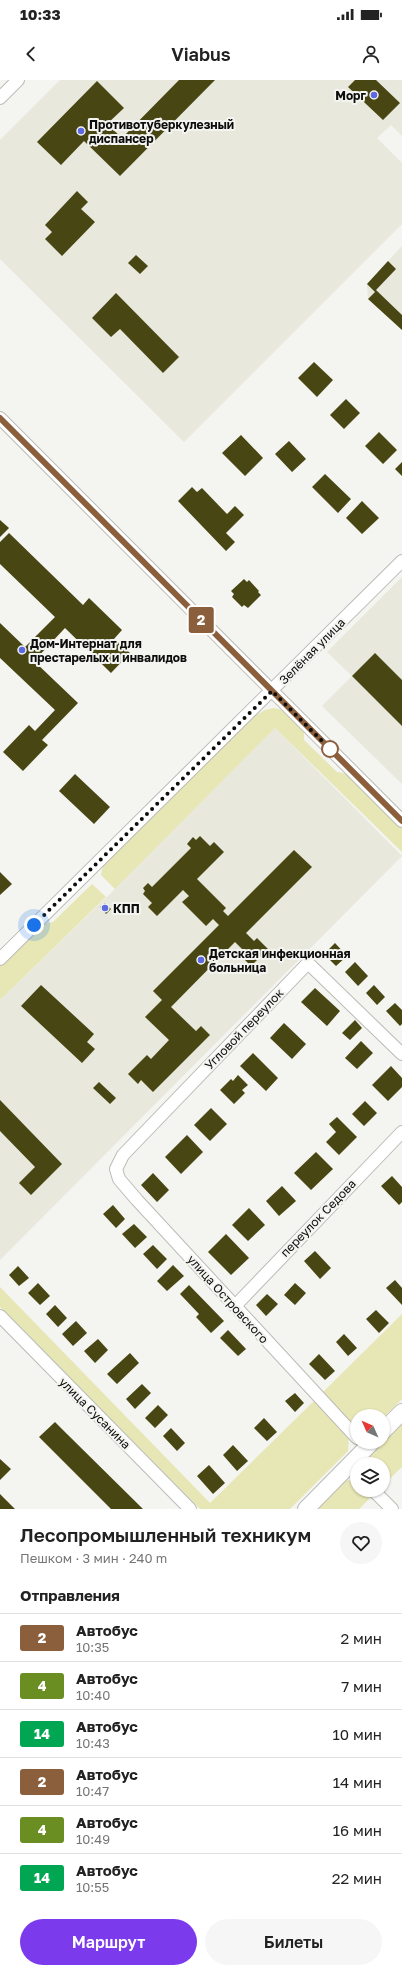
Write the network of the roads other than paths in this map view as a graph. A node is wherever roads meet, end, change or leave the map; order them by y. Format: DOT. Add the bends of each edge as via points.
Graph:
graph roads {
  1 [pos="18,80"];
  2 [pos="0,98"];
  3 [pos="0,418"];
  4 [pos="402,561"];
  5 [pos="272,691"];
  6 [pos="402,821"];
  7 [pos="0,959"];
  8 [pos="402,1054"];
  9 [pos="402,1132"];
  10 [pos="123,1155"];
  11 [pos="235,1306"];
  12 [pos="0,1316"];
  13 [pos="402,1412"];
  14 [pos="390,1424"];
  15 [pos="350,1428"];
  16 [pos="350,1472"];
  17 [pos="380,1497"];
  18 [pos="190,1509"];
  19 [pos="306,1509"];
  20 [pos="392,1509"];
  1 -- 2 [label="street"];
  3 -- 5 [label="street"];
  4 -- 5 [label="street, Зелёная улица"];
  5 -- 6 [label="street"];
  5 -- 7 [label="street, Зелёная улица"];
  8 -- 10 [label="street, Угловой переулок" via="308,963"];
  9 -- 11 [label="street, переулок Седова"];
  10 -- 11 [label="street, улица Островского" via="116,1169 119,1179"];
  11 -- 15 [label="street, улица Островского"];
  12 -- 18 [label="street, улица Сусанина"];
  13 -- 14 [label="main road"];
  16 -- 19 [label="main road"];
  17 -- 20 [label="street"];
}
